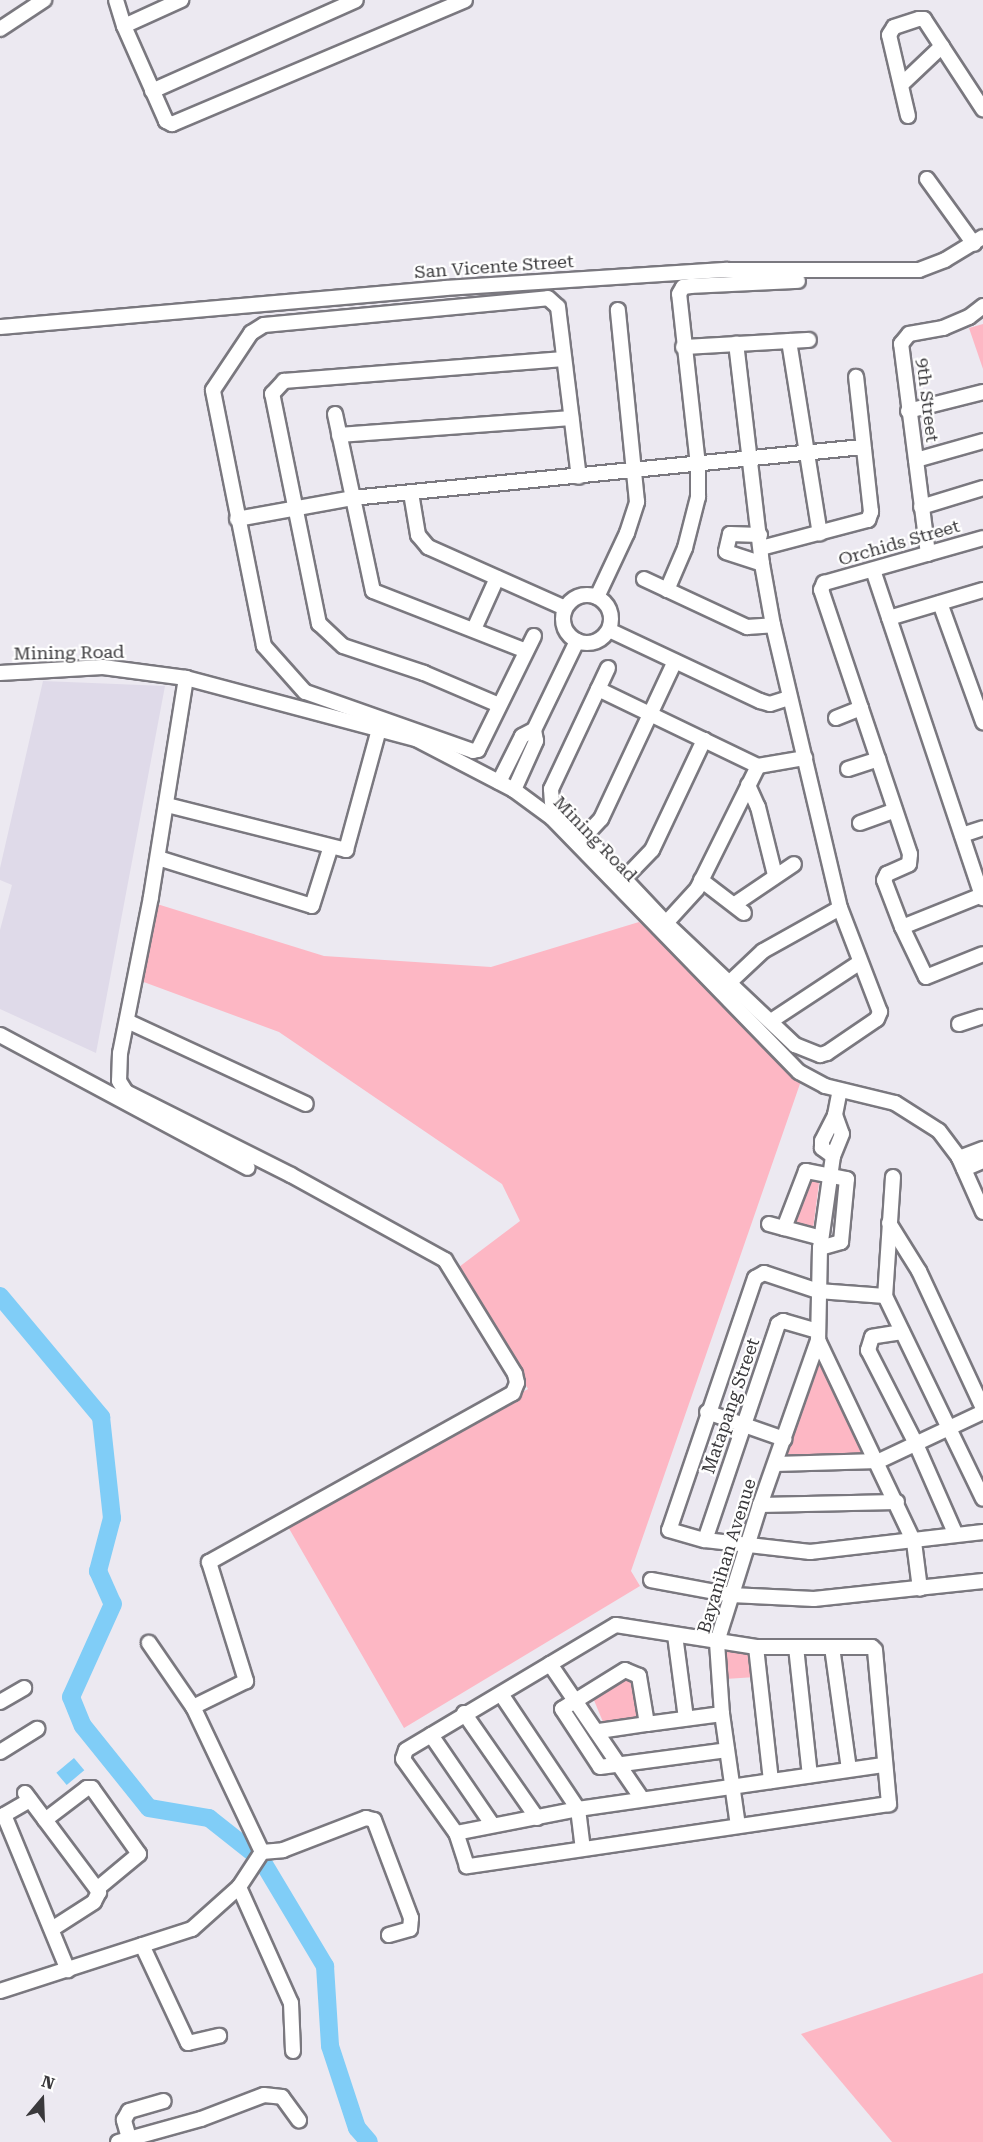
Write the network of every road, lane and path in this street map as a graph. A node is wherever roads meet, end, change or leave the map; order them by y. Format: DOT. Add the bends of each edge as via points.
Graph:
graph roads {
  1 [pos="44,0"];
  2 [pos="116,0"];
  3 [pos="181,0"];
  4 [pos="356,0"];
  5 [pos="465,0"];
  6 [pos="124,26"];
  7 [pos="0,29"];
  8 [pos="942,46"];
  9 [pos="902,84"];
  10 [pos="152,91"];
  11 [pos="983,109"];
  12 [pos="908,117"];
  13 [pos="927,179"];
  14 [pos="979,240"];
  15 [pos="798,281"];
  16 [pos="983,306"];
  17 [pos="618,310"];
  18 [pos="0,327"];
  19 [pos="809,340"];
  20 [pos="789,341"];
  21 [pos="736,344"];
  22 [pos="683,347"];
  23 [pos="563,359"];
  24 [pos="856,377"];
  25 [pos="983,392"];
  26 [pos="908,411"];
  27 [pos="335,414"];
  28 [pos="571,418"];
  29 [pos="339,435"];
  30 [pos="983,441"];
  31 [pos="863,447"];
  32 [pos="807,453"];
  33 [pos="752,459"];
  34 [pos="916,460"];
  35 [pos="698,465"];
  36 [pos="637,472"];
  37 [pos="579,477"];
  38 [pos="983,488"];
  39 [pos="411,493"];
  40 [pos="352,498"];
  41 [pos="921,507"];
  42 [pos="294,508"];
  43 [pos="237,519"];
  44 [pos="820,534"];
  45 [pos="983,538"];
  46 [pos="761,541"];
  47 [pos="928,554"];
  48 [pos="762,564"];
  49 [pos="873,570"];
  50 [pos="497,578"];
  51 [pos="644,579"];
  52 [pos="667,590"];
  53 [pos="983,590"];
  54 [pos="597,597"];
  55 [pos="940,603"];
  56 [pos="565,608"];
  57 [pos="889,618"];
  58 [pos="773,625"];
  59 [pos="474,629"];
  60 [pos="609,630"];
  61 [pos="534,636"];
  62 [pos="577,641"];
  63 [pos="526,651"];
  64 [pos="675,661"];
  65 [pos="609,668"];
  66 [pos="0,673"];
  67 [pos="186,678"];
  68 [pos="598,689"];
  69 [pos="789,698"];
  70 [pos="499,705"];
  71 [pos="861,708"];
  72 [pos="651,714"];
  73 [pos="836,718"];
  74 [pos="983,722"];
  75 [pos="379,729"];
  76 [pos="534,730"];
  77 [pos="705,740"];
  78 [pos="805,758"];
  79 [pos="511,759"];
  80 [pos="878,759"];
  81 [pos="525,766"];
  82 [pos="758,766"];
  83 [pos="848,769"];
  84 [pos="499,782"];
  85 [pos="748,785"];
  86 [pos="514,790"];
  87 [pos="167,805"];
  88 [pos="895,810"];
  89 [pos="860,823"];
  90 [pos="983,828"];
  91 [pos="962,835"];
  92 [pos="585,836"];
  93 [pos="330,849"];
  94 [pos="158,858"];
  95 [pos="794,864"];
  96 [pos="775,875"];
  97 [pos="626,878"];
  98 [pos="701,880"];
  99 [pos="982,896"];
  100 [pos="840,908"];
  101 [pos="666,923"];
  102 [pos="902,927"];
  103 [pos="983,954"];
  104 [pos="859,963"];
  105 [pos="730,982"];
  106 [pos="982,1018"];
  107 [pos="127,1021"];
  108 [pos="771,1021"];
  109 [pos="959,1024"];
  110 [pos="0,1035"];
  111 [pos="119,1081"];
  112 [pos="840,1090"];
  113 [pos="107,1093"];
  114 [pos="306,1104"];
  115 [pos="983,1149"];
  116 [pos="983,1161"];
  117 [pos="962,1164"];
  118 [pos="248,1168"];
  119 [pos="830,1174"];
  120 [pos="893,1177"];
  121 [pos="983,1212"];
  122 [pos="889,1223"];
  123 [pos="769,1224"];
  124 [pos="784,1227"];
  125 [pos="821,1243"];
  126 [pos="818,1291"];
  127 [pos="885,1296"];
  128 [pos="902,1332"];
  129 [pos="818,1336"];
  130 [pos="983,1410"];
  131 [pos="707,1412"];
  132 [pos="743,1425"];
  133 [pos="950,1428"];
  134 [pos="783,1439"];
  135 [pos="916,1444"];
  136 [pos="879,1461"];
  137 [pos="775,1464"];
  138 [pos="983,1499"];
  139 [pos="897,1502"];
  140 [pos="760,1505"];
  141 [pos="983,1532"];
  142 [pos="956,1535"];
  143 [pos="705,1540"];
  144 [pos="914,1542"];
  145 [pos="747,1546"];
  146 [pos="651,1580"];
  147 [pos="983,1581"];
  148 [pos="920,1589"];
  149 [pos="731,1595"];
  150 [pos="675,1635"];
  151 [pos="717,1642"];
  152 [pos="149,1643"];
  153 [pos="756,1647"];
  154 [pos="796,1647"];
  155 [pos="832,1647"];
  156 [pos="550,1664"];
  157 [pos="24,1688"];
  158 [pos="501,1694"];
  159 [pos="576,1699"];
  160 [pos="0,1702"];
  161 [pos="193,1707"];
  162 [pos="464,1713"];
  163 [pos="722,1714"];
  164 [pos="686,1718"];
  165 [pos="647,1724"];
  166 [pos="37,1729"];
  167 [pos="599,1731"];
  168 [pos="431,1735"];
  169 [pos="727,1750"];
  170 [pos="0,1752"];
  171 [pos="620,1763"];
  172 [pos="885,1765"];
  173 [pos="849,1769"];
  174 [pos="810,1775"];
  175 [pos="771,1781"];
  176 [pos="733,1786"];
  177 [pos="642,1799"];
  178 [pos="578,1809"];
  179 [pos="2,1810"];
  180 [pos="537,1818"];
  181 [pos="45,1820"];
  182 [pos="492,1824"];
  183 [pos="738,1826"];
  184 [pos="456,1833"];
  185 [pos="583,1848"];
  186 [pos="259,1856"];
  187 [pos="239,1887"];
  188 [pos="97,1888"];
  189 [pos="52,1929"];
  190 [pos="389,1935"];
  191 [pos="142,1945"];
  192 [pos="68,1970"];
  193 [pos="0,1991"];
  194 [pos="219,2036"];
  195 [pos="293,2050"];
  196 [pos="164,2101"];
  197 [pos="299,2120"];
  198 [pos="123,2140"];
  1 -- 7 [label="street"];
  2 -- 6 [label="street"];
  3 -- 6 [label="street"];
  4 -- 10 [label="street"];
  5 -- 10 [label="street" via="177,123 166,121"];
  6 -- 10 [label="street"];
  8 -- 9 [label="street"];
  8 -- 9 [label="street" via="924,19 890,30"];
  8 -- 11 [label="street"];
  9 -- 12 [label="street"];
  13 -- 14 [label="street"];
  14 -- 18 [label="street, San Vicente Street" via="919,270 704,272 434,289"];
  15 -- 22 [label="street" via="683,287 678,294"];
  16 -- 26 [label="street, 9th Street" via="943,328 903,338"];
  17 -- 36 [label="street"];
  19 -- 20 [label="street"];
  20 -- 21 [label="street"];
  20 -- 32 [label="street"];
  21 -- 22 [label="street"];
  21 -- 33 [label="street"];
  22 -- 35 [label="street"];
  23 -- 28 [label="street"];
  23 -- 42 [label="street" via="278,385 272,399"];
  23 -- 43 [label="street" via="558,308 548,298 264,325 252,333 213,390"];
  24 -- 31 [label="street"];
  25 -- 26 [label="street"];
  26 -- 34 [label="street, 9th Street"];
  27 -- 29 [label="street"];
  28 -- 29 [label="street"];
  28 -- 37 [label="street"];
  29 -- 40 [label="street"];
  30 -- 34 [label="street"];
  31 -- 32 [label="street"];
  31 -- 44 [label="street" via="871,512 868,520"];
  32 -- 33 [label="street"];
  32 -- 44 [label="street"];
  33 -- 35 [label="street"];
  33 -- 46 [label="street"];
  34 -- 41 [label="street, 9th Street"];
  35 -- 36 [label="street"];
  35 -- 52 [label="street" via="694,521"];
  36 -- 37 [label="street"];
  36 -- 54 [label="street" via="637,502"];
  37 -- 39 [label="street"];
  38 -- 41 [label="street"];
  39 -- 40 [label="street"];
  39 -- 50 [label="street" via="418,535 428,548"];
  40 -- 42 [label="street"];
  40 -- 59 [label="street" via="373,591"];
  41 -- 47 [label="street, 9th Street"];
  42 -- 43 [label="street"];
  42 -- 70 [label="street" via="315,612 329,634 343,646 424,673"];
  43 -- 70 [label="street" via="264,646 305,692 473,751 478,750"];
  44 -- 46 [label="street"];
  45 -- 47 [label="street, Orchids Street"];
  46 -- 48 [label="street"];
  46 -- 48 [label="street" via="730,534 726,552"];
  47 -- 49 [label="street, Orchids Street"];
  48 -- 58 [label="street"];
  49 -- 57 [label="street"];
  49 -- 71 [label="street, Orchids Street" via="824,583 821,590"];
  50 -- 56 [label="street"];
  50 -- 59 [label="street"];
  51 -- 52 [label="street"];
  52 -- 58 [label="street" via="747,627"];
  53 -- 55 [label="street"];
  54 -- 56 [label="street" via="582,596"];
  54 -- 60 [label="street" via="611,615"];
  55 -- 57 [label="street"];
  55 -- 74 [label="street"];
  56 -- 62 [label="street" via="565,631"];
  57 -- 91 [label="street"];
  58 -- 69 [label="street"];
  59 -- 63 [label="street"];
  60 -- 62 [label="street" via="591,643"];
  60 -- 64 [label="street"];
  61 -- 63 [label="street"];
  62 -- 76 [label="street"];
  63 -- 70 [label="street"];
  64 -- 69 [label="street" via="760,701 770,704"];
  64 -- 72 [label="street"];
  65 -- 68 [label="street"];
  66 -- 67 [label="street, Mining Road" via="103,667"];
  67 -- 75 [label="street, Mining Road"];
  67 -- 87 [label="street"];
  68 -- 72 [label="street"];
  68 -- 92 [label="street" via="549,796"];
  69 -- 78 [label="street"];
  71 -- 73 [label="street"];
  71 -- 80 [label="street"];
  72 -- 77 [label="street"];
  72 -- 92 [label="street" via="601,819"];
  75 -- 84 [label="street, Mining Road" via="416,740"];
  75 -- 93 [label="street" via="349,844 341,851"];
  76 -- 79 [label="street" via="522,736"];
  76 -- 81 [label="street" via="536,741"];
  77 -- 82 [label="street"];
  77 -- 97 [label="street" via="651,850"];
  78 -- 82 [label="street"];
  78 -- 100 [label="street"];
  79 -- 81 [label="street"];
  79 -- 84 [label="street"];
  80 -- 83 [label="street"];
  80 -- 88 [label="street"];
  81 -- 86 [label="street"];
  82 -- 85 [label="street"];
  84 -- 86 [label="street, Mining Road"];
  85 -- 96 [label="street" via="758,807"];
  85 -- 98 [label="street"];
  86 -- 112 [label="street, Mining Road" via="552,818 788,1062 810,1078"];
  87 -- 93 [label="street"];
  87 -- 94 [label="street"];
  88 -- 89 [label="street"];
  88 -- 102 [label="street" via="911,860 884,880"];
  90 -- 91 [label="street"];
  91 -- 99 [label="street"];
  92 -- 97 [label="street"];
  93 -- 94 [label="street" via="312,906"];
  94 -- 107 [label="street"];
  95 -- 96 [label="street"];
  96 -- 98 [label="street" via="740,908"];
  97 -- 101 [label="street"];
  98 -- 101 [label="street"];
  99 -- 102 [label="street"];
  100 -- 104 [label="street"];
  100 -- 105 [label="street" via="763,951"];
  101 -- 105 [label="street"];
  102 -- 103 [label="street" via="926,977"];
  104 -- 108 [label="street"];
  104 -- 108 [label="street" via="879,1015 827,1053 820,1055 795,1045"];
  105 -- 108 [label="street"];
  106 -- 109 [label="street"];
  107 -- 111 [label="street"];
  107 -- 114 [label="street"];
  110 -- 113 [label="street"];
  111 -- 113 [label="street"];
  111 -- 161 [label="street" via="126,1092 291,1175 445,1260 517,1383 513,1393 209,1562 246,1681"];
  112 -- 117 [label="street, Mining Road" via="908,1109 939,1131"];
  112 -- 119 [label="street" via="835,1115 842,1134"];
  113 -- 118 [label="street"];
  115 -- 117 [label="street"];
  116 -- 117 [label="street"];
  117 -- 121 [label="street, Mining Road"];
  119 -- 124 [label="street" via="804,1171"];
  119 -- 125 [label="street"];
  119 -- 125 [label="street" via="847,1179 841,1242"];
  120 -- 122 [label="street"];
  122 -- 127 [label="street"];
  122 -- 130 [label="street" via="919,1270"];
  123 -- 124 [label="street"];
  124 -- 125 [label="street"];
  125 -- 126 [label="street"];
  126 -- 127 [label="street"];
  126 -- 129 [label="street"];
  126 -- 131 [label="street" via="758,1274"];
  127 -- 128 [label="street"];
  128 -- 133 [label="street"];
  128 -- 135 [label="street" via="872,1337 868,1350"];
  129 -- 132 [label="street, Matapang Street" via="780,1322"];
  129 -- 134 [label="street, Bayanihan Avenue"];
  129 -- 136 [label="street"];
  130 -- 133 [label="street"];
  131 -- 132 [label="street"];
  131 -- 143 [label="street" via="669,1526 671,1532"];
  132 -- 134 [label="street"];
  132 -- 143 [label="street, Matapang Street"];
  133 -- 135 [label="street"];
  133 -- 138 [label="street"];
  134 -- 137 [label="street, Bayanihan Avenue"];
  135 -- 136 [label="street"];
  135 -- 142 [label="street"];
  136 -- 137 [label="street"];
  136 -- 139 [label="street"];
  137 -- 140 [label="street, Bayanihan Avenue"];
  139 -- 140 [label="street"];
  139 -- 144 [label="street"];
  140 -- 145 [label="street, Bayanihan Avenue"];
  141 -- 142 [label="street"];
  142 -- 144 [label="street"];
  143 -- 145 [label="street"];
  144 -- 145 [label="street" via="810,1552"];
  144 -- 148 [label="street"];
  145 -- 149 [label="street, Bayanihan Avenue"];
  146 -- 149 [label="street"];
  147 -- 148 [label="street"];
  148 -- 149 [label="street" via="814,1599"];
  149 -- 151 [label="street, Bayanihan Avenue"];
  150 -- 151 [label="street"];
  150 -- 156 [label="street" via="616,1625"];
  150 -- 164 [label="street"];
  151 -- 153 [label="street"];
  151 -- 163 [label="street, Bayanihan Avenue"];
  152 -- 161 [label="street"];
  153 -- 154 [label="street"];
  153 -- 175 [label="street"];
  154 -- 155 [label="street"];
  154 -- 174 [label="street"];
  155 -- 172 [label="street" via="867,1645 875,1650"];
  155 -- 173 [label="street"];
  156 -- 158 [label="street"];
  156 -- 159 [label="street"];
  157 -- 160 [label="street"];
  158 -- 162 [label="street"];
  158 -- 178 [label="street"];
  159 -- 165 [label="street" via="625,1670 633,1672 639,1676"];
  159 -- 167 [label="street"];
  159 -- 171 [label="street" via="562,1712 597,1765"];
  161 -- 186 [label="street"];
  162 -- 168 [label="street"];
  162 -- 180 [label="street"];
  163 -- 164 [label="street"];
  163 -- 169 [label="street, Bayanihan Avenue"];
  164 -- 165 [label="street"];
  165 -- 167 [label="street"];
  166 -- 170 [label="street"];
  167 -- 171 [label="street"];
  168 -- 182 [label="street"];
  168 -- 184 [label="street" via="406,1750 403,1759"];
  169 -- 171 [label="street"];
  169 -- 176 [label="street, Bayanihan Avenue"];
  171 -- 177 [label="street"];
  172 -- 173 [label="street"];
  172 -- 183 [label="street" via="890,1800 886,1807"];
  173 -- 174 [label="street"];
  174 -- 175 [label="street"];
  175 -- 176 [label="street"];
  176 -- 177 [label="street"];
  176 -- 183 [label="street, Bayanihan Avenue"];
  177 -- 178 [label="street"];
  178 -- 180 [label="street"];
  178 -- 185 [label="street"];
  179 -- 181 [label="street" via="27,1796"];
  179 -- 189 [label="street"];
  180 -- 182 [label="street"];
  181 -- 188 [label="street"];
  181 -- 188 [label="street" via="92,1788 139,1854"];
  182 -- 184 [label="street"];
  183 -- 185 [label="street"];
  184 -- 185 [label="street" via="464,1864 471,1866"];
  186 -- 187 [label="street"];
  186 -- 190 [label="street" via="366,1818 375,1820 411,1918 410,1929"];
  187 -- 191 [label="street" via="192,1929"];
  187 -- 195 [label="street" via="291,2003"];
  188 -- 189 [label="street" via="100,1898"];
  189 -- 192 [label="street"];
  191 -- 192 [label="street"];
  191 -- 194 [label="street" via="188,2043"];
  192 -- 193 [label="street"];
  196 -- 198 [label="street" via="129,2111 124,2120"];
  197 -- 198 [label="street" via="282,2097 264,2095 201,2119"];
}
